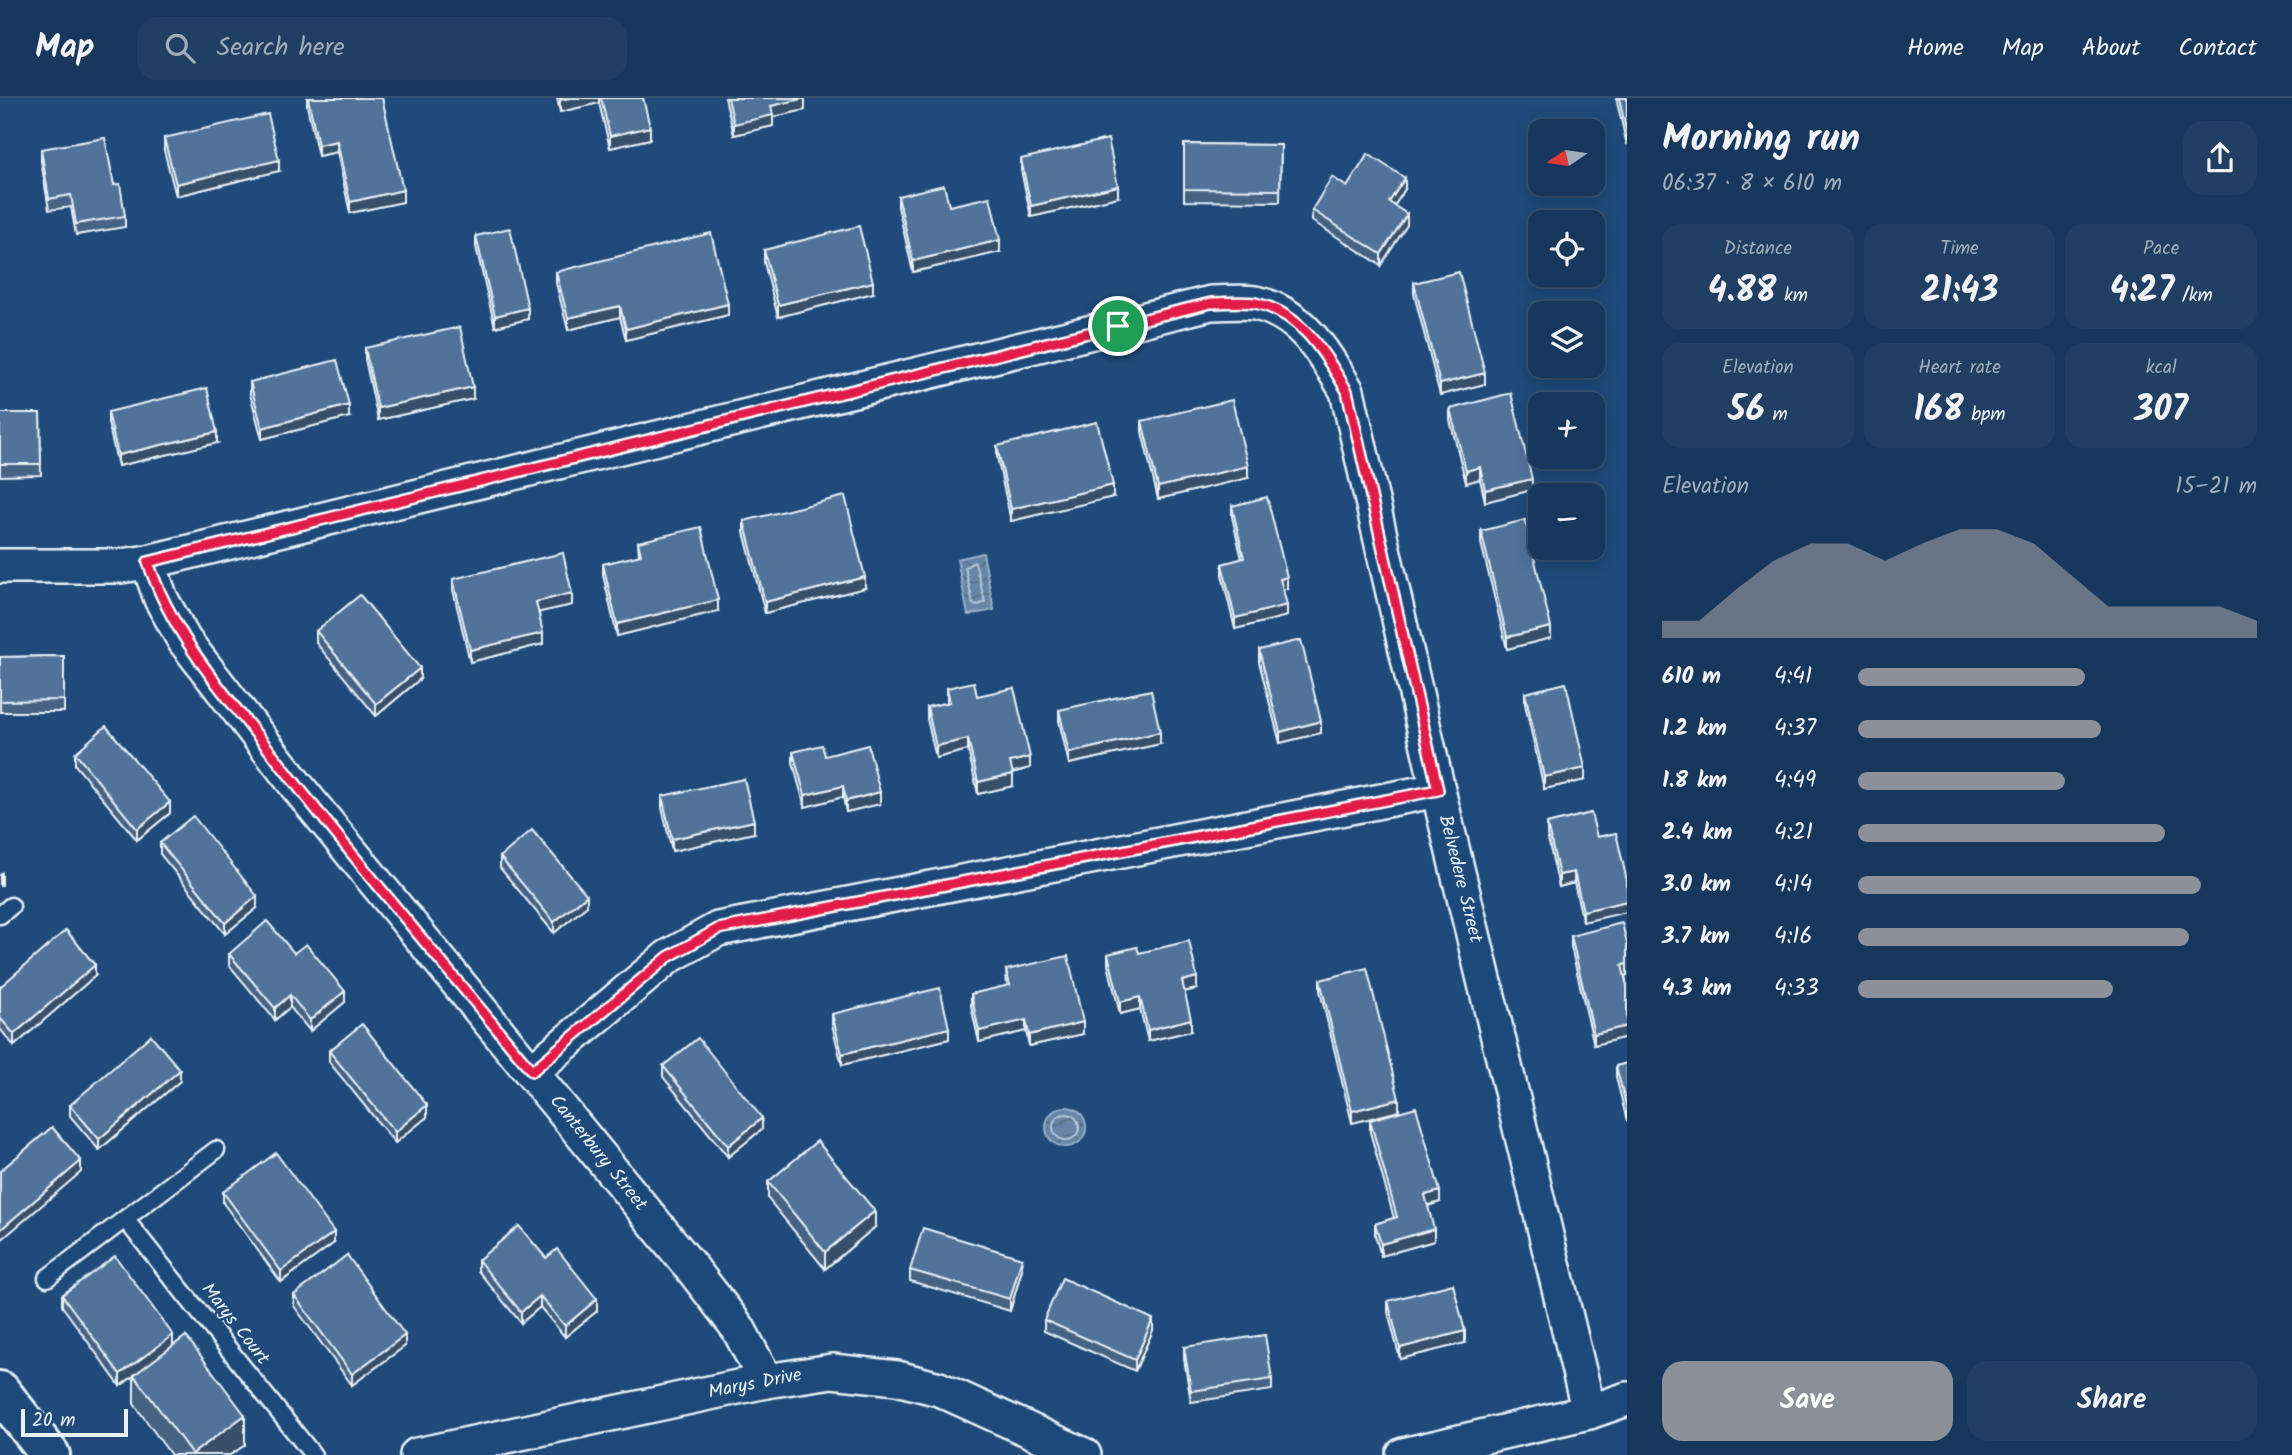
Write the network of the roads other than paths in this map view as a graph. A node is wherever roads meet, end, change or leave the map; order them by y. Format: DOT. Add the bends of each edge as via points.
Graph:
graph roads {
  1 [pos="148,562"];
  2 [pos="0,566"];
  3 [pos="1438,790"];
  4 [pos="532,1071"];
  5 [pos="216,1150"];
  6 [pos="125,1219"];
  7 [pos="47,1278"];
  8 [pos="766,1381"];
  9 [pos="0,1391"];
  10 [pos="1627,1399"];
  11 [pos="1589,1412"];
  12 [pos="50,1455"];
  13 [pos="313,1455"];
  14 [pos="417,1455"];
  15 [pos="1084,1455"];
  16 [pos="1403,1455"];
  1 -- 2 [label="street"];
  1 -- 3 [label="street, Belvedere Street" via="1211,303 1255,303 1300,323 1322,348 1347,391"];
  1 -- 4 [label="street, Canterbury Street" via="161,599 184,640 296,785"];
  3 -- 4 [label="street" via="718,929 668,957"];
  3 -- 11 [label="street, Belvedere Street"];
  4 -- 8 [label="street, Canterbury Street" via="738,1328"];
  5 -- 6 [label="lane"];
  6 -- 7 [label="lane"];
  6 -- 13 [label="lane, Marys Court"];
  8 -- 14 [label="street, Marys Drive"];
  8 -- 15 [label="street, Marys Drive" via="832,1371 897,1378 939,1389"];
  9 -- 12 [label="street"];
  10 -- 11 [label="street"];
  11 -- 16 [label="street"];
}
